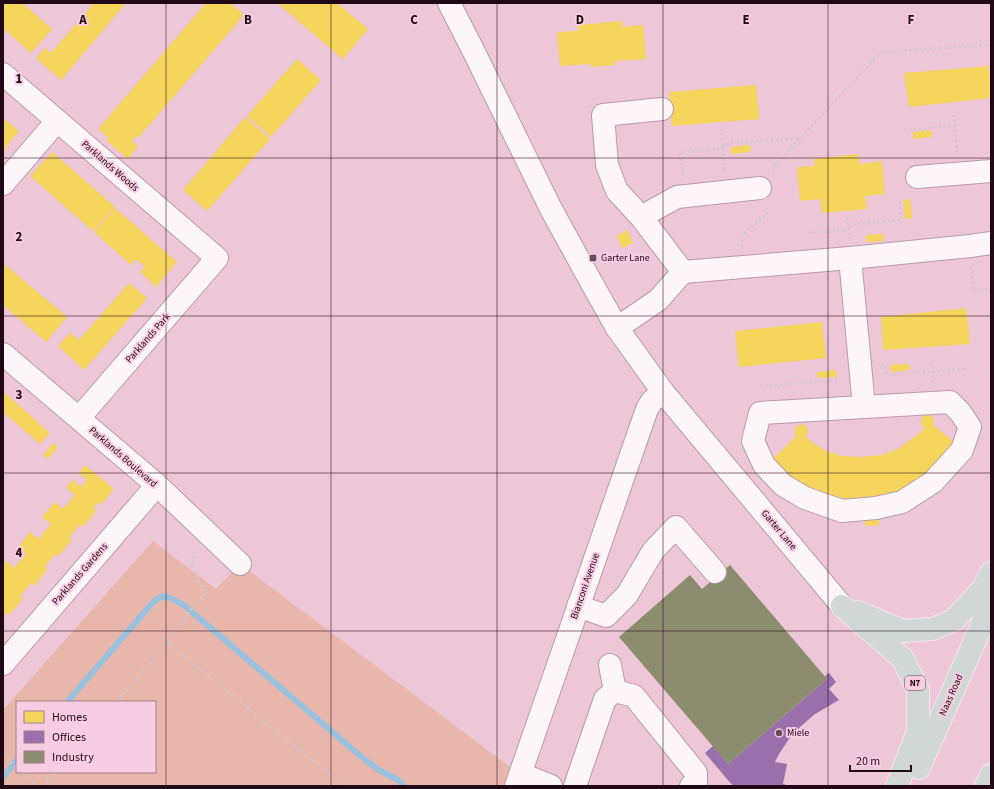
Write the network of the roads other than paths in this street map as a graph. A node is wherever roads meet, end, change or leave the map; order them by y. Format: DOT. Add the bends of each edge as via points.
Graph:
graph roads {
  1 [pos="449,3"];
  2 [pos="3,74"];
  3 [pos="662,109"];
  4 [pos="58,121"];
  5 [pos="991,171"];
  6 [pos="917,177"];
  7 [pos="3,184"];
  8 [pos="767,190"];
  9 [pos="642,217"];
  10 [pos="991,242"];
  11 [pos="218,258"];
  12 [pos="850,258"];
  13 [pos="683,272"];
  14 [pos="617,328"];
  15 [pos="3,354"];
  16 [pos="663,392"];
  17 [pos="864,407"];
  18 [pos="79,418"];
  19 [pos="157,485"];
  20 [pos="240,564"];
  21 [pos="715,572"];
  22 [pos="991,573"];
  23 [pos="991,604"];
  24 [pos="578,606"];
  25 [pos="842,606"];
  26 [pos="3,664"];
  27 [pos="610,665"];
  28 [pos="615,690"];
  29 [pos="991,775"];
  30 [pos="518,780"];
  31 [pos="551,786"];
  32 [pos="575,786"];
  33 [pos="692,786"];
  34 [pos="897,786"];
  35 [pos="911,786"];
  36 [pos="986,786"];
  1 -- 14 [label="street, Garter Lane" via="551,209"];
  2 -- 4 [label="street, Parklands Woods"];
  3 -- 9 [label="street" via="603,115 607,165 617,191"];
  4 -- 7 [label="street"];
  4 -- 11 [label="street, Parklands Woods"];
  5 -- 6 [label="street"];
  8 -- 9 [label="street" via="677,197"];
  9 -- 13 [label="street"];
  10 -- 12 [label="street"];
  11 -- 18 [label="street, Parklands Park"];
  12 -- 13 [label="street"];
  12 -- 17 [label="street"];
  13 -- 14 [label="street" via="658,300"];
  14 -- 16 [label="street, Garter Lane"];
  15 -- 18 [label="street, Parklands Boulevard"];
  16 -- 24 [label="street, Bianconi Avenue" via="647,409"];
  16 -- 25 [label="street, Garter Lane"];
  17 -- 17 [label="street" via="760,413 753,441 764,465 783,485 805,498 842,511 876,508 902,502 927,486 962,450 970,427 950,402"];
  18 -- 19 [label="street, Parklands Boulevard"];
  19 -- 20 [label="street, Parklands Boulevard"];
  19 -- 26 [label="street, Parklands Gardens"];
  21 -- 24 [label="street" via="676,527 653,551 627,595 606,616"];
  22 -- 25 [label="highway" via="983,589 954,620 933,629 904,631"];
  23 -- 35 [label="highway, Naas Road"];
  24 -- 30 [label="street, Bianconi Avenue"];
  25 -- 34 [label="highway, N7" via="903,659 918,690 918,731"];
  27 -- 28 [label="street"];
  28 -- 32 [label="street" via="605,699"];
  28 -- 33 [label="street" via="634,696 696,773 696,782"];
  29 -- 36 [label="highway"];
  30 -- 31 [label="street"];
}
